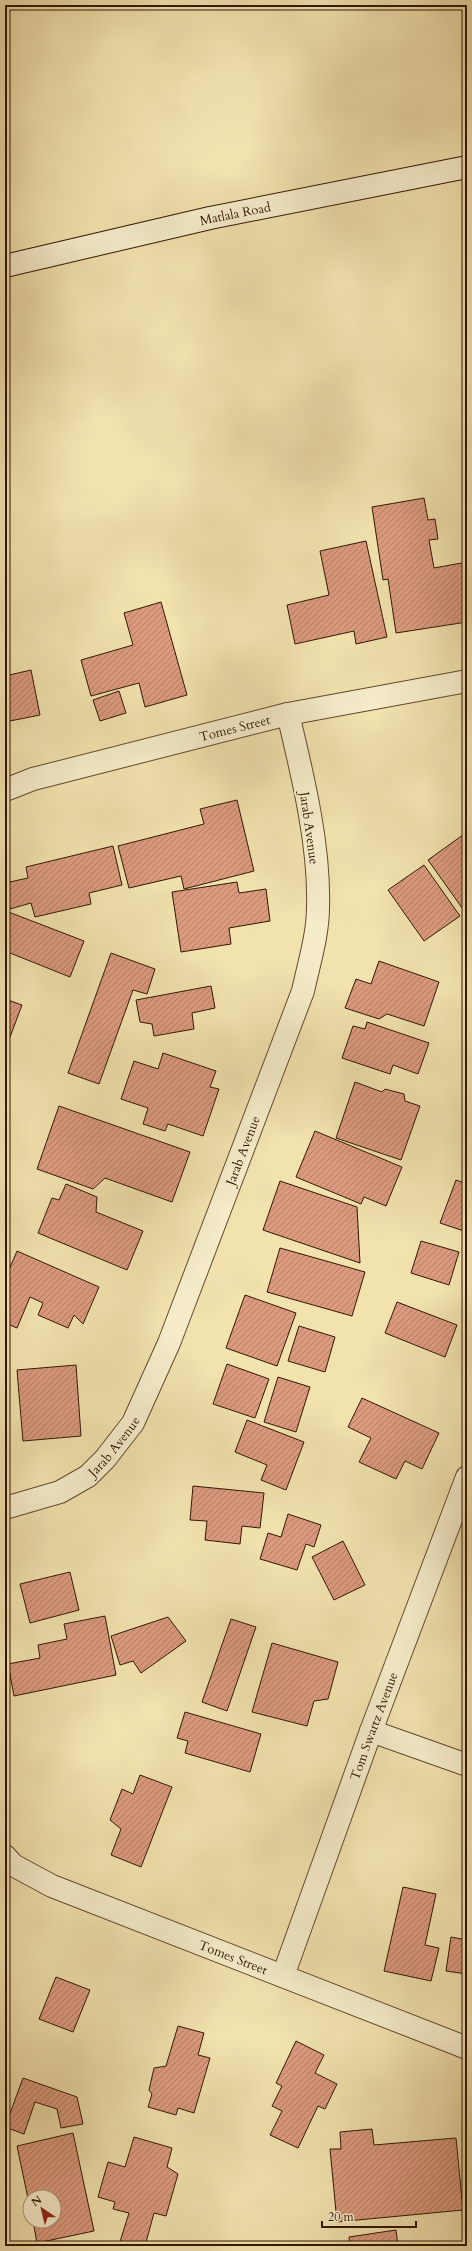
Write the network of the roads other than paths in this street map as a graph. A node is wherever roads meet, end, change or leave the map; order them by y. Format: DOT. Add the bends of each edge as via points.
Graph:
graph roads {
  1 [pos="467,167"];
  2 [pos="5,266"];
  3 [pos="467,681"];
  4 [pos="288,714"];
  5 [pos="5,790"];
  6 [pos="467,1477"];
  7 [pos="5,1508"];
  8 [pos="461,1513"];
  9 [pos="371,1731"];
  10 [pos="467,1765"];
  11 [pos="5,1856"];
  12 [pos="283,1976"];
  13 [pos="467,2048"];
  1 -- 2 [label="street, Matlala Road" via="210,218"];
  3 -- 4 [label="street, Tomes Street"];
  4 -- 5 [label="street, Tomes Street" via="33,780"];
  4 -- 7 [label="street, Jarab Avenue" via="307,796 318,906 316,936 303,991 169,1343 133,1423 88,1476 60,1492"];
  6 -- 8 [label="street, Tom Swartz Avenue"];
  8 -- 9 [label="street, Tom Swartz Avenue"];
  9 -- 10 [label="street"];
  9 -- 12 [label="street, Tom Swartz Avenue"];
  11 -- 12 [label="street, Tomes Street" via="13,1865 52,1886"];
  12 -- 13 [label="street, Tomes Street"];
}
